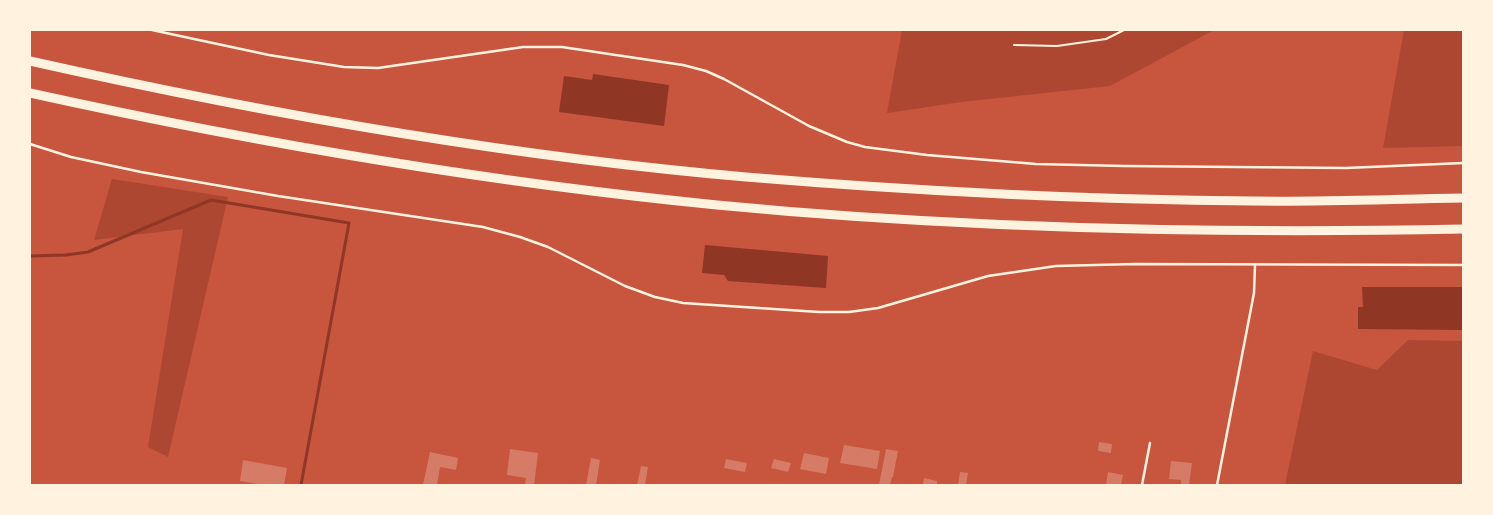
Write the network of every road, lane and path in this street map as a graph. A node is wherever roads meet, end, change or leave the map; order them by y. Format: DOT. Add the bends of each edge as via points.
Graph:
graph roads {
  1 [pos="152,30"];
  2 [pos="1124,30"];
  3 [pos="1014,46"];
  4 [pos="30,61"];
  5 [pos="30,93"];
  6 [pos="30,144"];
  7 [pos="1463,163"];
  8 [pos="1463,198"];
  9 [pos="1463,229"];
  10 [pos="1256,265"];
  11 [pos="1463,265"];
  12 [pos="1150,443"];
  13 [pos="1142,485"];
  14 [pos="1217,485"];
  1 -- 7 [label="lane" via="269,55 344,67 378,68 523,47 562,47 683,65 724,79 809,126 847,142 865,147 927,155 1036,164 1124,166 1346,168"];
  2 -- 3 [label="path" via="1106,39 1057,46"];
  4 -- 8 [label="highway" via="264,110 353,125 534,153 743,176 918,190 1094,198 1267,201"];
  5 -- 9 [label="highway" via="208,130 400,164 568,188 718,205 924,221 1094,229 1248,232"];
  6 -- 10 [label="lane" via="71,157 141,172 483,227 548,247 631,288 683,303 849,312 885,306 988,276 1048,267 1135,264"];
  10 -- 11 [label="lane"];
  10 -- 14 [label="lane" via="1254,293"];
  12 -- 13 [label="lane"];
}
